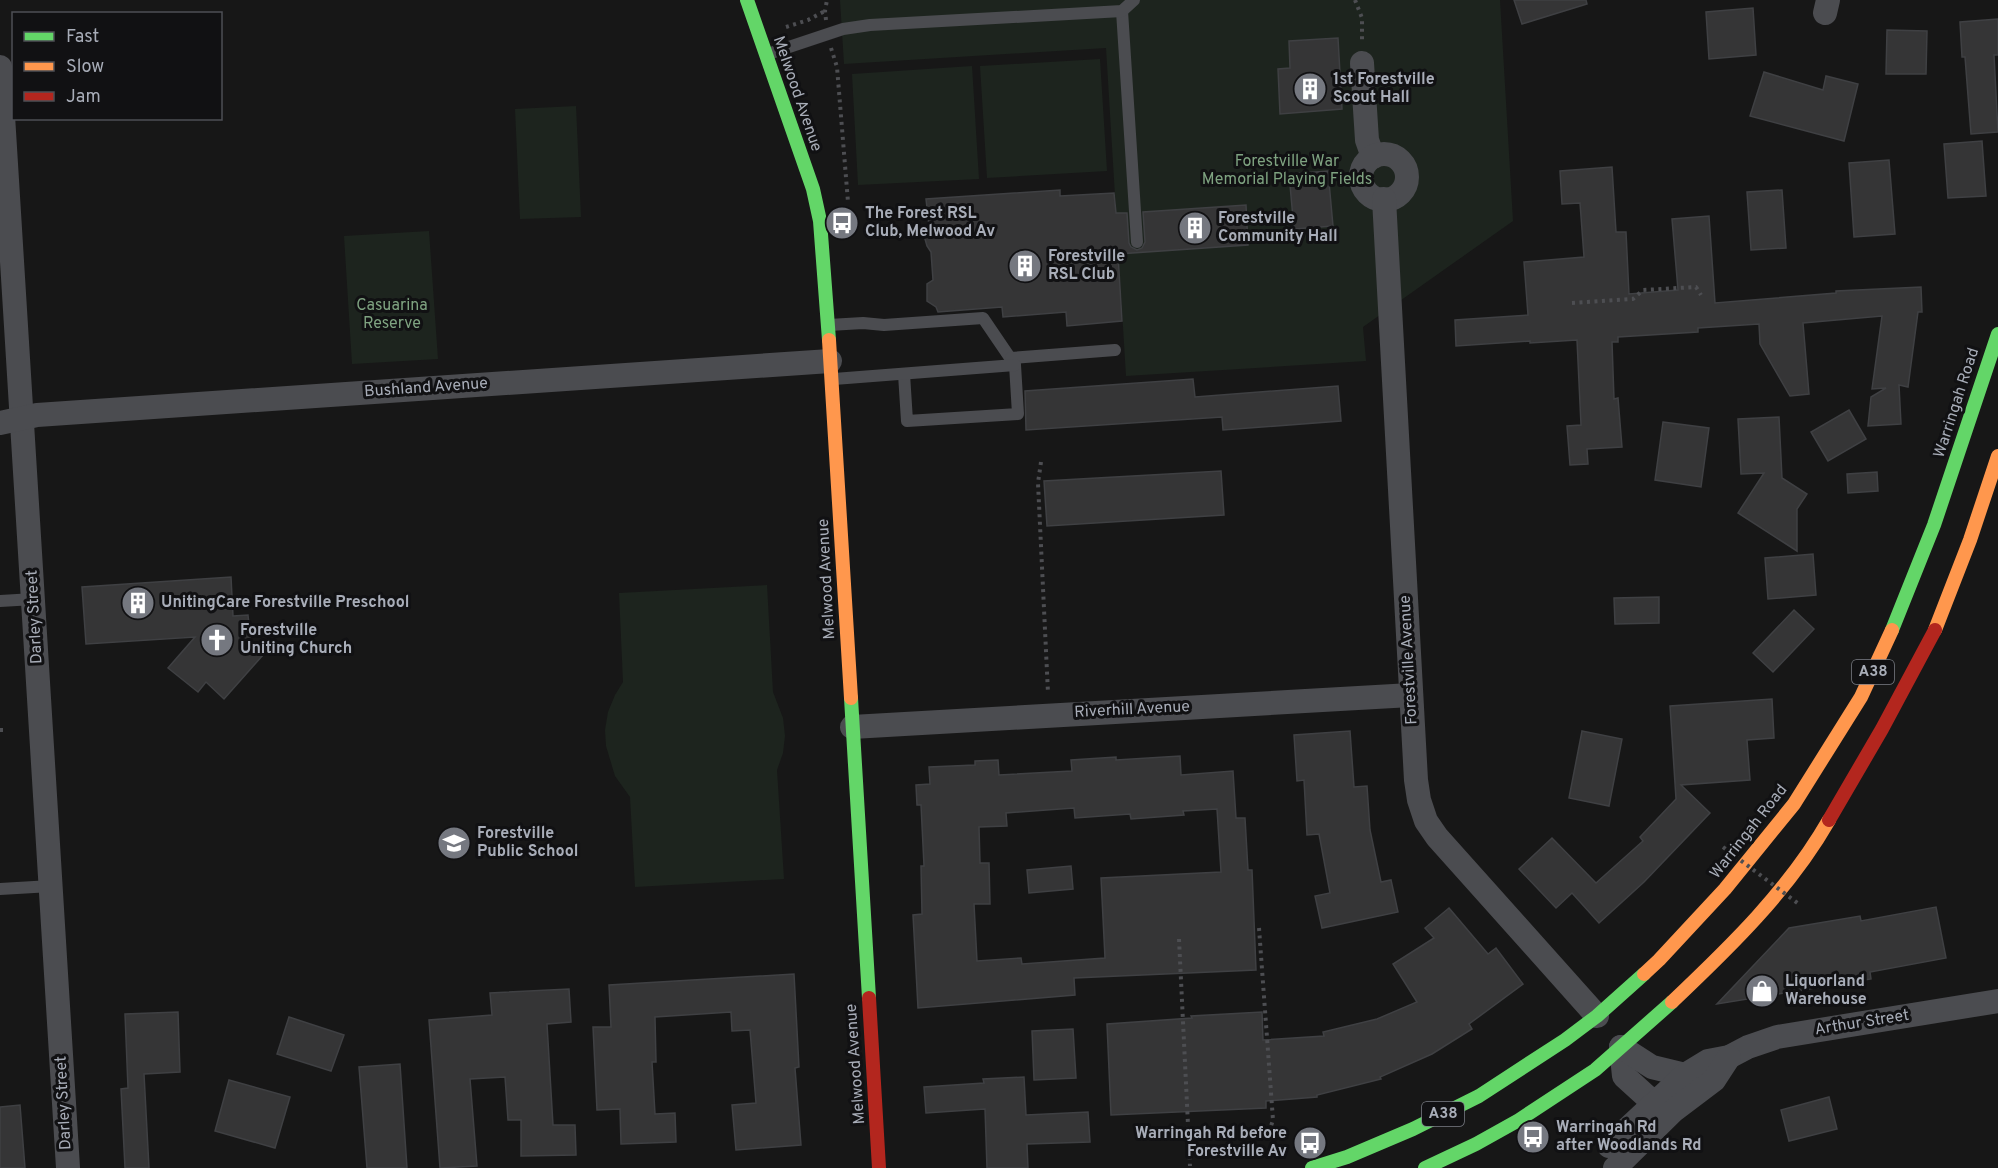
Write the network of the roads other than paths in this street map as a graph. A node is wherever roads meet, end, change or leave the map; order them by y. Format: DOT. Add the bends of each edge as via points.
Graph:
graph roads {
  1 [pos="747,0"];
  2 [pos="1134,0"];
  3 [pos="1122,11"];
  4 [pos="766,55"];
  5 [pos="1362,63"];
  6 [pos="0,67"];
  7 [pos="2,139"];
  8 [pos="1373,157"];
  9 [pos="1384,199"];
  10 [pos="1137,242"];
  11 [pos="827,325"];
  12 [pos="1998,334"];
  13 [pos="1115,350"];
  14 [pos="1013,362"];
  15 [pos="831,370"];
  16 [pos="904,374"];
  17 [pos="11,421"];
  18 [pos="1998,456"];
  19 [pos="34,599"];
  20 [pos="0,601"];
  21 [pos="1411,695"];
  22 [pos="852,727"];
  23 [pos="51,886"];
  24 [pos="0,889"];
  25 [pos="1998,1001"];
  26 [pos="1600,1020"];
  27 [pos="1618,1043"];
  28 [pos="1729,1057"];
  29 [pos="1685,1075"];
  30 [pos="1655,1101"];
  31 [pos="1609,1161"];
  32 [pos="68,1168"];
  33 [pos="879,1168"];
  34 [pos="1312,1168"];
  35 [pos="1425,1168"];
  1 -- 4 [label="main road, Melwood Avenue"];
  2 -- 3 [label="lane"];
  3 -- 4 [label="lane" via="870,25"];
  3 -- 10 [label="lane"];
  4 -- 11 [label="main road, Melwood Avenue" via="817,203"];
  5 -- 8 [label="street" via="1367,140"];
  6 -- 7 [label="street, Darley Street"];
  7 -- 17 [label="street, Darley Street"];
  8 -- 9 [label="street" via="1363,167 1362,182 1370,195"];
  8 -- 9 [label="street" via="1395,157 1405,167 1403,189"];
  9 -- 21 [label="street, Forestville Avenue"];
  11 -- 14 [label="lane" via="983,318"];
  11 -- 15 [label="main road, Melwood Avenue"];
  12 -- 26 [label="main road, Warringah Road / A38" via="1931,534 1899,615 1860,697 1794,804 1725,889"];
  13 -- 14 [label="lane"];
  14 -- 16 [label="lane"];
  14 -- 16 [label="lane" via="1018,414 907,421"];
  15 -- 16 [label="lane"];
  15 -- 17 [label="street, Bushland Avenue" via="43,415"];
  15 -- 22 [label="main road, Melwood Avenue"];
  17 -- 19 [label="street, Darley Street"];
  18 -- 27 [label="main road, A38" via="1931,639 1818,839 1764,909 1716,960 1652,1022"];
  19 -- 20 [label="lane"];
  19 -- 23 [label="street, Darley Street"];
  21 -- 22 [label="street, Riverhill Avenue"];
  21 -- 26 [label="street, Forestville Avenue" via="1416,780 1426,820"];
  22 -- 33 [label="main road, Melwood Avenue"];
  23 -- 24 [label="lane"];
  23 -- 32 [label="street, Darley Street"];
  25 -- 28 [label="street, Arthur Street" via="1777,1037"];
  26 -- 34 [label="main road, Warringah Road / A38" via="1479,1096 1413,1129"];
  27 -- 29 [label="street" via="1652,1066"];
  27 -- 30 [label="street" via="1624,1076"];
  27 -- 35 [label="main road, A38" via="1595,1070 1519,1120"];
  28 -- 29 [label="street, Arthur Street" via="1708,1060"];
  28 -- 30 [label="street, Arthur Street" via="1714,1080"];
  29 -- 30 [label="street, Arthur Street"];
  30 -- 31 [label="street"];
  30 -- 31 [label="street"];
}
